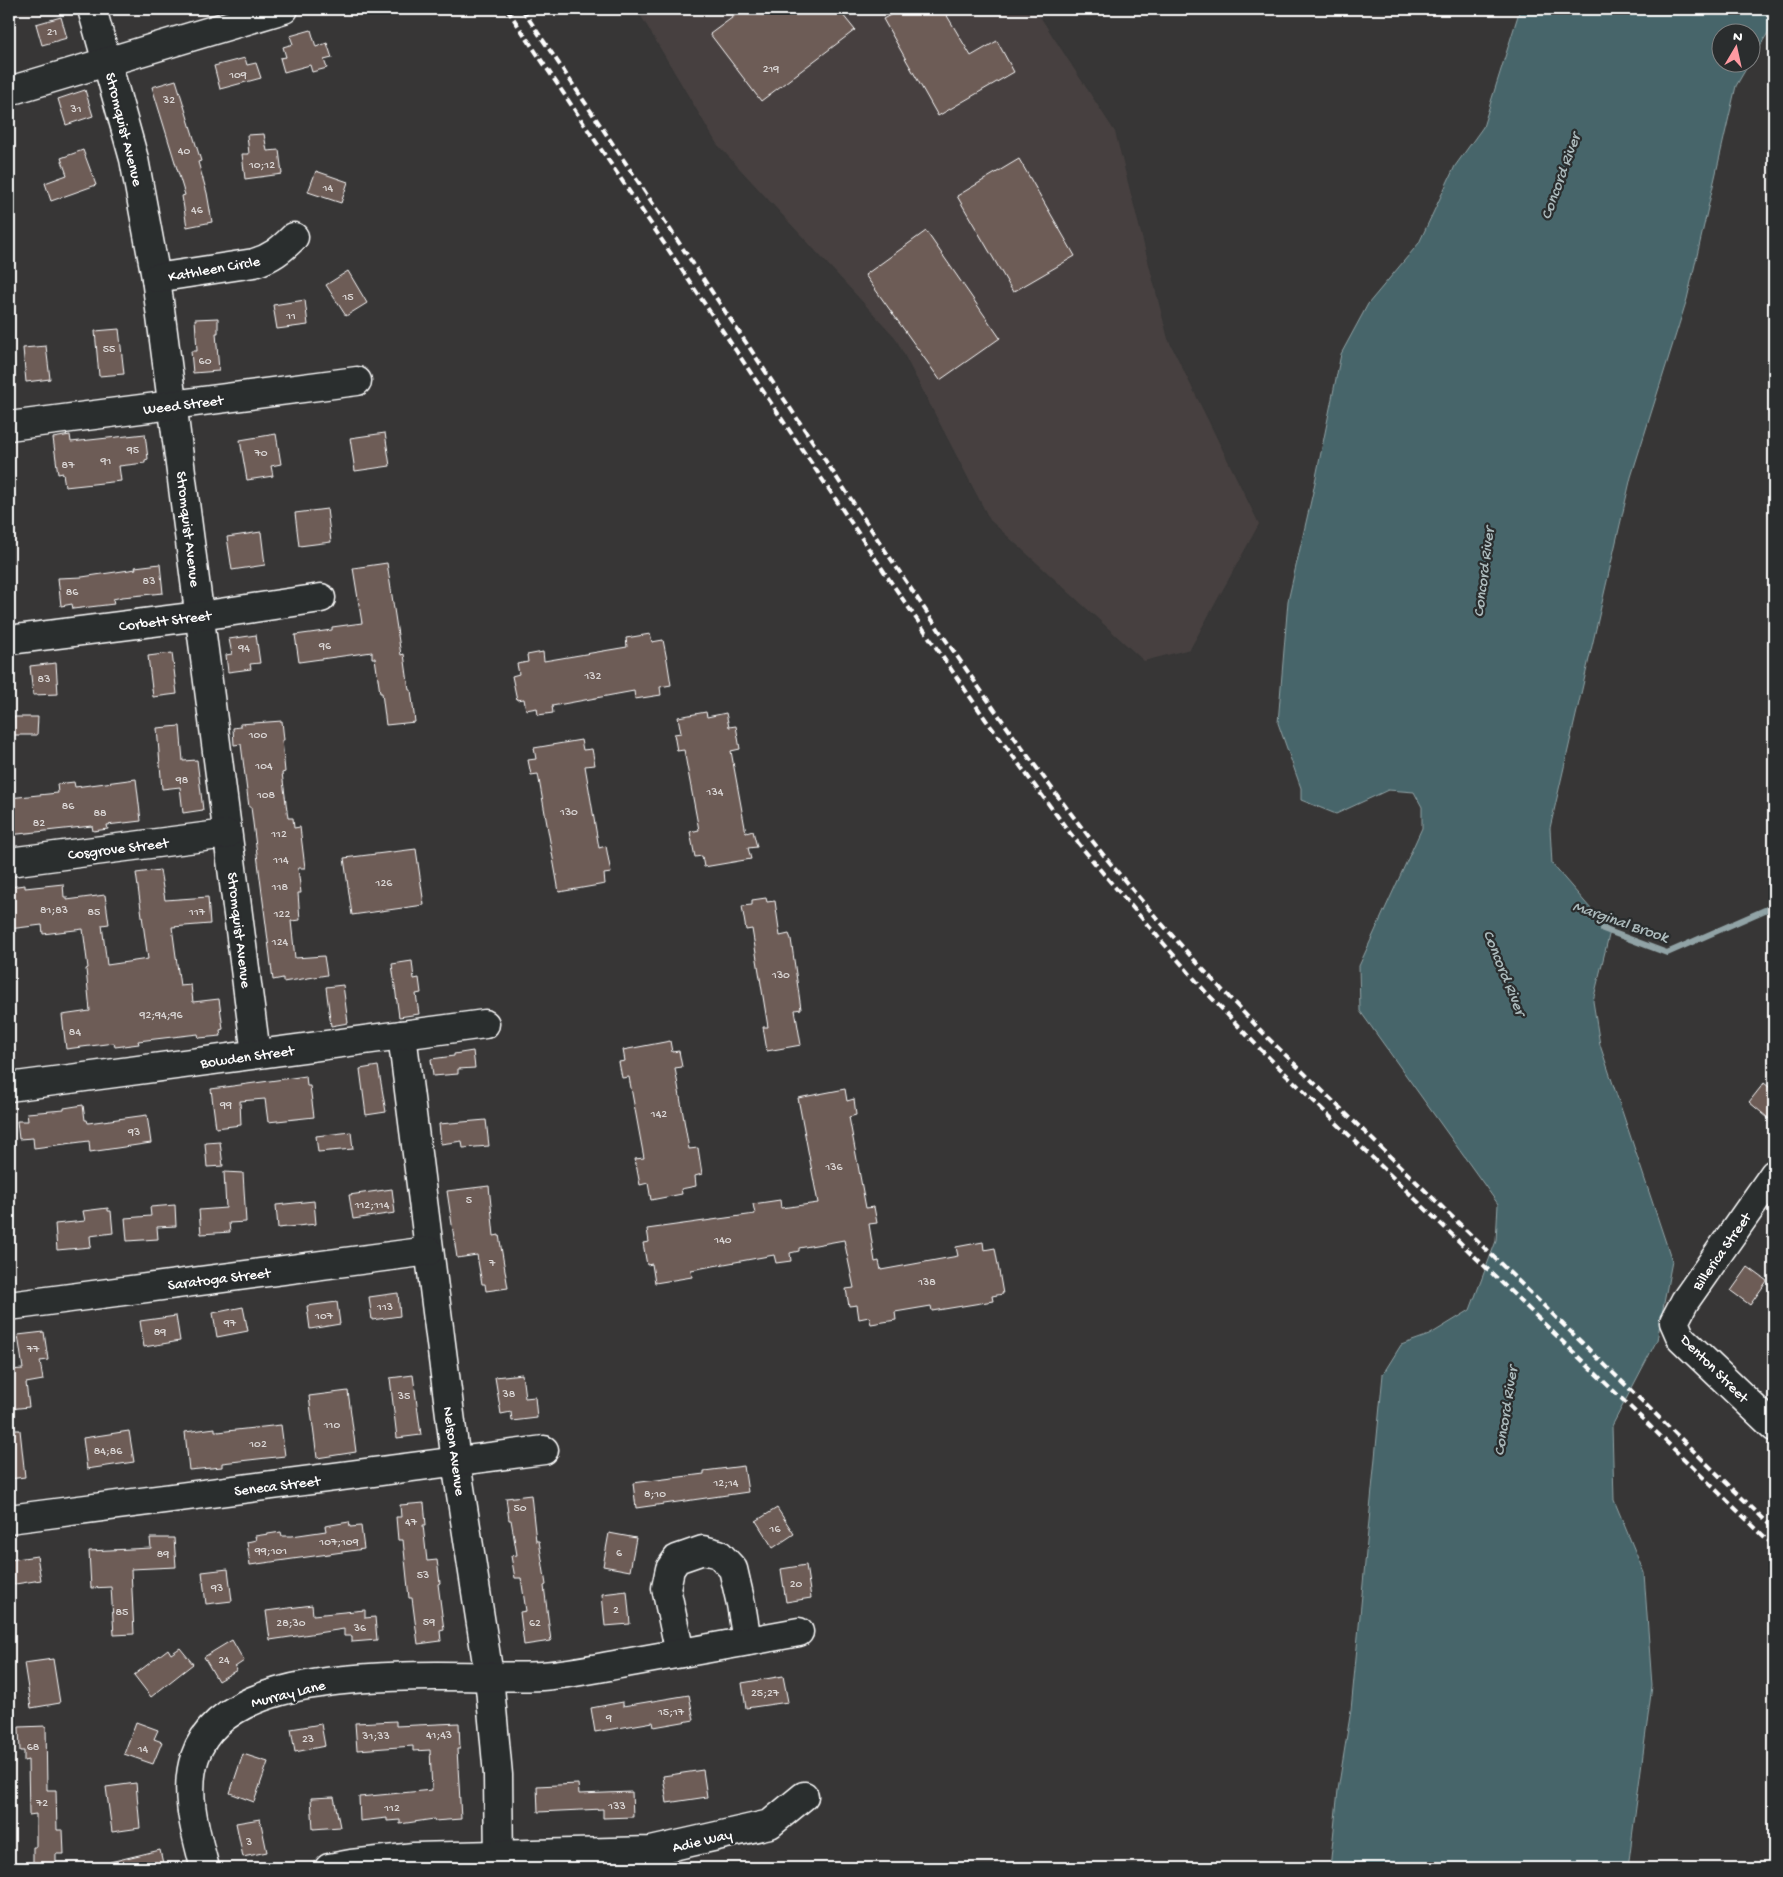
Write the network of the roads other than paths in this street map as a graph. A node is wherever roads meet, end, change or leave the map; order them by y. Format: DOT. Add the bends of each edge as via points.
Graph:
graph roads {
  1 [pos="92,9"];
  2 [pos="284,9"];
  3 [pos="107,61"];
  4 [pos="9,91"];
  5 [pos="294,237"];
  6 [pos="156,278"];
  7 [pos="356,381"];
  8 [pos="172,405"];
  9 [pos="9,426"];
  10 [pos="321,598"];
  11 [pos="200,616"];
  12 [pos="9,640"];
  13 [pos="228,834"];
  14 [pos="9,862"];
  15 [pos="486,1024"];
  16 [pos="402,1035"];
  17 [pos="256,1054"];
  18 [pos="9,1088"];
  19 [pos="1774,1174"];
  20 [pos="429,1251"];
  21 [pos="9,1306"];
  22 [pos="1678,1330"];
  23 [pos="1774,1427"];
  24 [pos="544,1450"];
  25 [pos="456,1462"];
  26 [pos="9,1520"];
  27 [pos="799,1632"];
  28 [pos="747,1641"];
  29 [pos="680,1653"];
  30 [pos="489,1676"];
  31 [pos="804,1796"];
  32 [pos="500,1862"];
  33 [pos="205,1868"];
  34 [pos="329,1868"];
  1 -- 3 [label="street, Stromquist Avenue"];
  2 -- 3 [label="street"];
  3 -- 4 [label="street"];
  3 -- 6 [label="street, Stromquist Avenue" via="134,159"];
  5 -- 6 [label="street, Kathleen Circle" via="282,250 254,263"];
  6 -- 8 [label="street, Stromquist Avenue"];
  7 -- 8 [label="street, Weed Street"];
  8 -- 9 [label="street, Weed Street"];
  8 -- 11 [label="street, Stromquist Avenue"];
  10 -- 11 [label="street, Corbett Street"];
  11 -- 12 [label="street, Corbett Street"];
  11 -- 13 [label="street, Stromquist Avenue"];
  13 -- 14 [label="street, Cosgrove Street"];
  13 -- 17 [label="street, Stromquist Avenue"];
  15 -- 16 [label="street, Bowden Street"];
  16 -- 17 [label="street, Bowden Street"];
  16 -- 20 [label="street, Nelson Avenue"];
  17 -- 18 [label="street, Bowden Street"];
  19 -- 22 [label="street, Billerica Street" via="1685,1302 1674,1322"];
  20 -- 21 [label="street, Saratoga Street"];
  20 -- 25 [label="street, Nelson Avenue"];
  22 -- 23 [label="street, Denton Street" via="1681,1338"];
  24 -- 25 [label="street, Seneca Street"];
  25 -- 26 [label="street, Seneca Street"];
  25 -- 30 [label="street, Nelson Avenue"];
  27 -- 28 [label="street"];
  28 -- 29 [label="street"];
  28 -- 29 [label="street" via="733,1569 719,1554 703,1550 677,1558 670,1569 666,1588"];
  29 -- 30 [label="street" via="544,1676"];
  30 -- 32 [label="street, Nelson Avenue" via="498,1775"];
  30 -- 33 [label="street, Murray Lane" via="360,1678 292,1689 247,1703 229,1713 215,1724 203,1741 195,1756 191,1778 194,1822"];
  31 -- 32 [label="street, Adie Way" via="770,1824 652,1851"];
  32 -- 34 [label="street, Adie Way" via="414,1857"];
}
